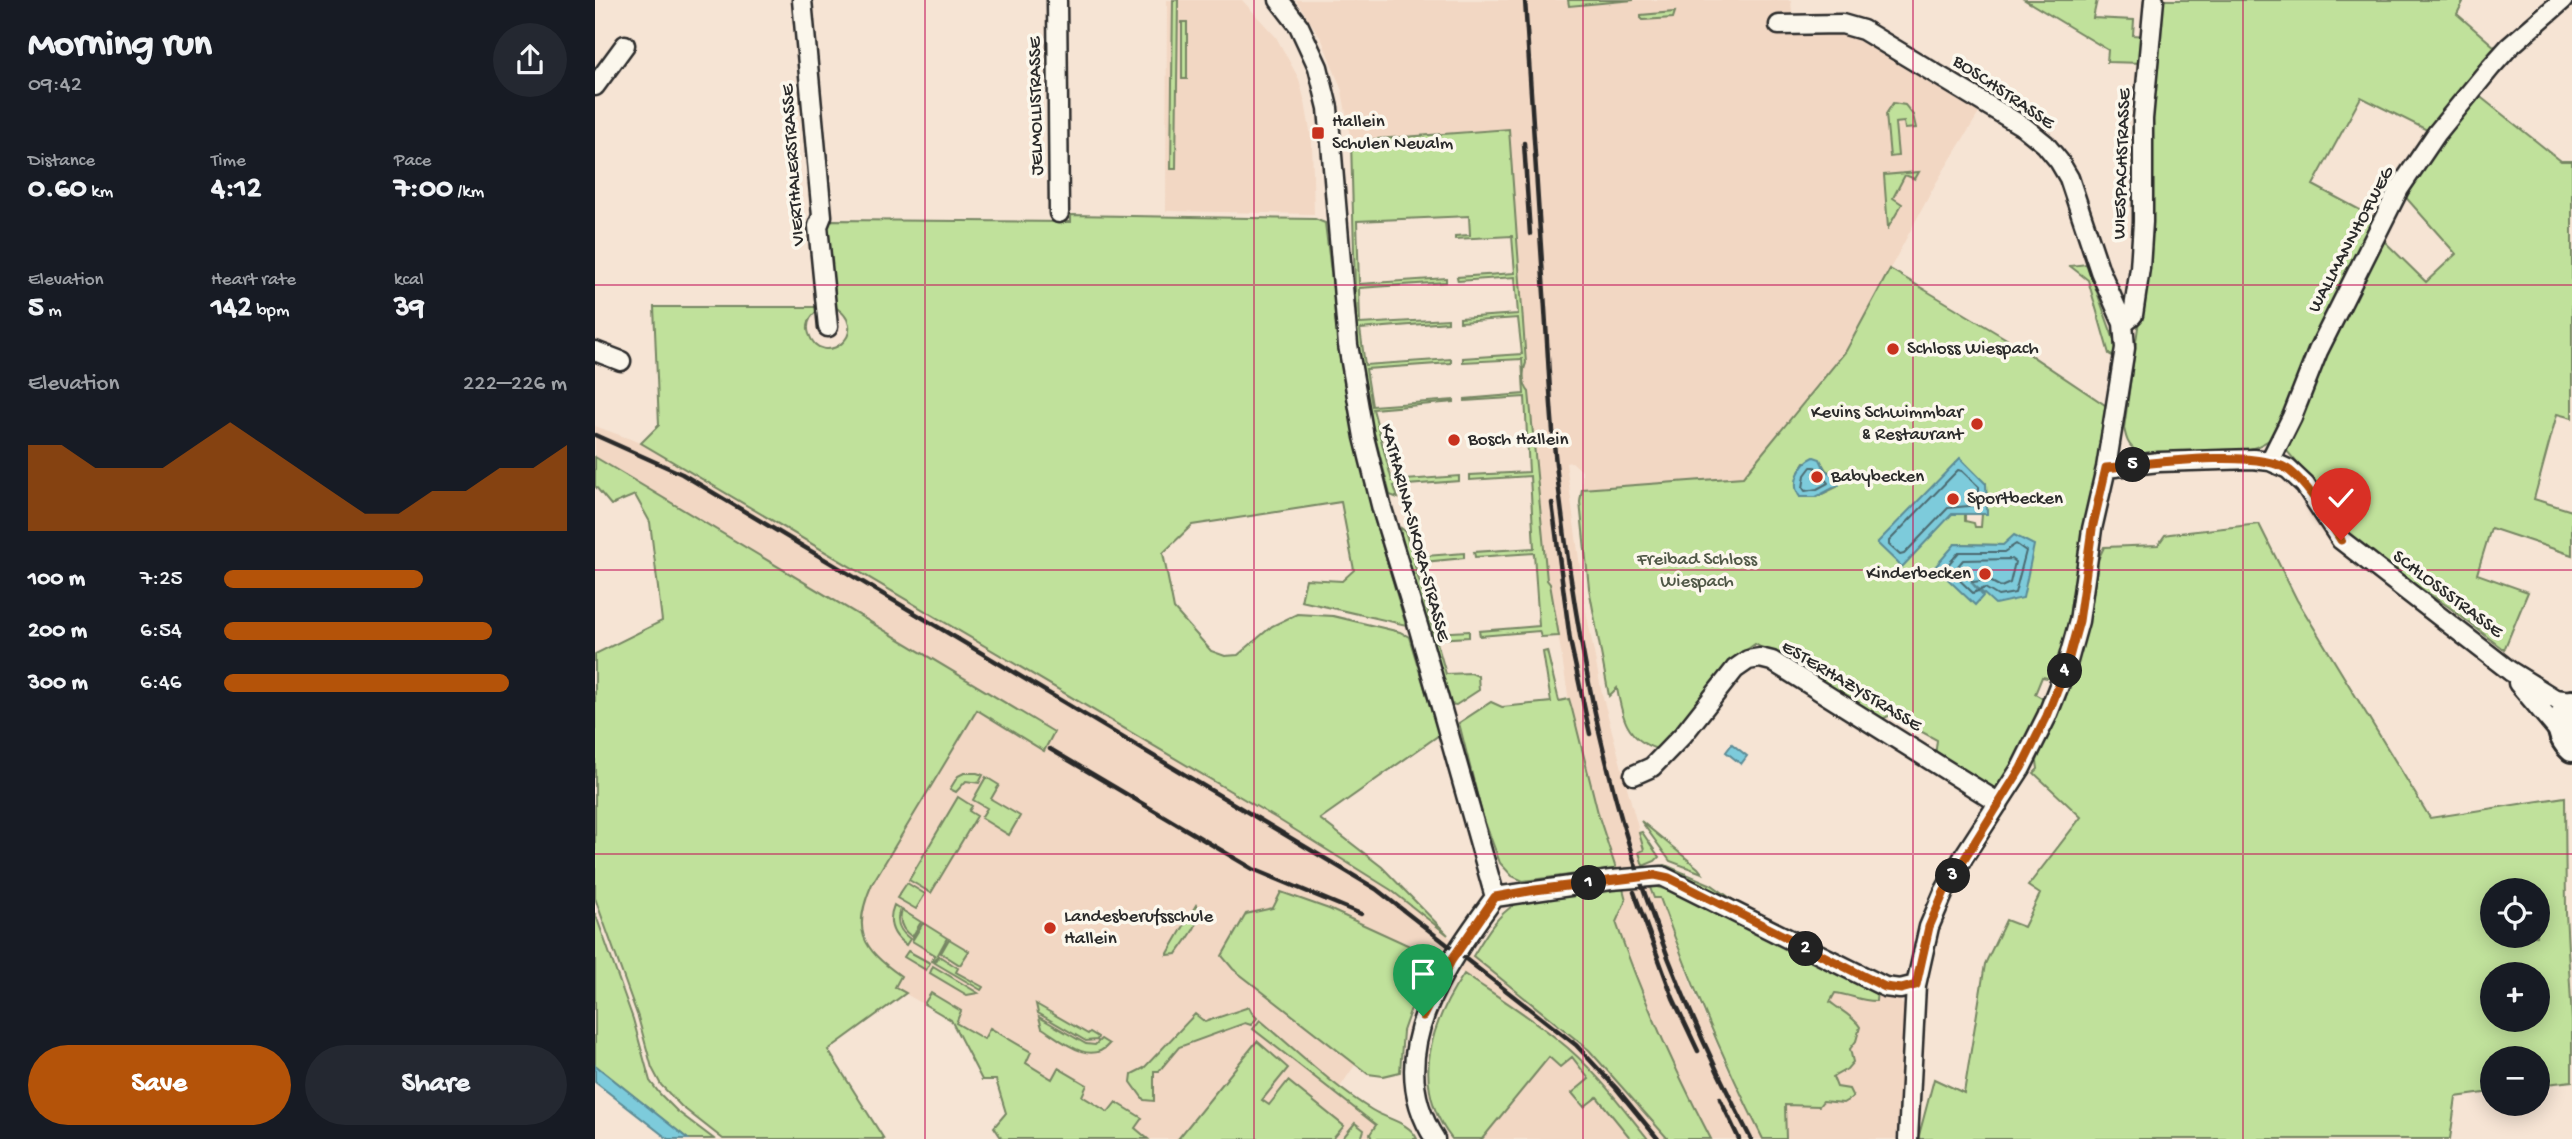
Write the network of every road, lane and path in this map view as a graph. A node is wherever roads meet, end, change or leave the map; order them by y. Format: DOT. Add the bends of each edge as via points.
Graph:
graph roads {
  1 [pos="802,0"];
  2 [pos="1057,0"];
  3 [pos="1279,0"];
  4 [pos="2154,0"];
  5 [pos="2563,0"];
  6 [pos="1779,24"];
  7 [pos="625,46"];
  8 [pos="595,86"];
  9 [pos="1059,213"];
  10 [pos="2123,324"];
  11 [pos="828,327"];
  12 [pos="595,351"];
  13 [pos="621,360"];
  14 [pos="2270,461"];
  15 [pos="2106,468"];
  16 [pos="2510,671"];
  17 [pos="2572,702"];
  18 [pos="2567,742"];
  19 [pos="1634,775"];
  20 [pos="1999,803"];
  21 [pos="1490,904"];
  22 [pos="1916,985"];
  23 [pos="1435,1139"];
  24 [pos="1908,1139"];
  1 -- 11 [label="street, VIERTHALERSTRASSE"];
  2 -- 9 [label="street, JELMOLLISTRASSE"];
  3 -- 21 [label="street, KATHARINA-SIKORA-STRASSE" via="1299,26 1318,67 1328,108 1348,345 1364,437"];
  4 -- 10 [label="street, WIESPACHSTRASSE" via="2143,119 2140,268 2133,315"];
  5 -- 14 [label="street, WALLMANNHOFWEG" via="2491,67 2399,189 2318,351"];
  6 -- 10 [label="street, BOSCHSTRASSE" via="1842,24 1863,30 2045,144 2069,178"];
  7 -- 8 [label="street"];
  10 -- 15 [label="street, BOSCHSTRASSE" via="2125,348"];
  12 -- 13 [label="street"];
  14 -- 15 [label="street" via="2222,459"];
  14 -- 16 [label="street, SCHLOSSSTRASSE" via="2288,469 2305,485 2341,540"];
  15 -- 20 [label="street" via="2079,621 2066,668 2047,716"];
  16 -- 17 [label="street, SCHLOSSSTRASSE" via="2556,699"];
  16 -- 18 [label="street, SCHLOSSSTRASSE"];
  17 -- 18 [label="main road" via="2560,722"];
  19 -- 20 [label="street, ESTERHAZYSTRASSE" via="1653,767 1735,669 1760,658 1772,661"];
  20 -- 22 [label="street" via="1944,892 1929,927"];
  21 -- 22 [label="street" via="1611,880 1663,876 1885,987"];
  21 -- 23 [label="street" via="1427,1006 1413,1056 1415,1090"];
  22 -- 24 [label="street"];
}
